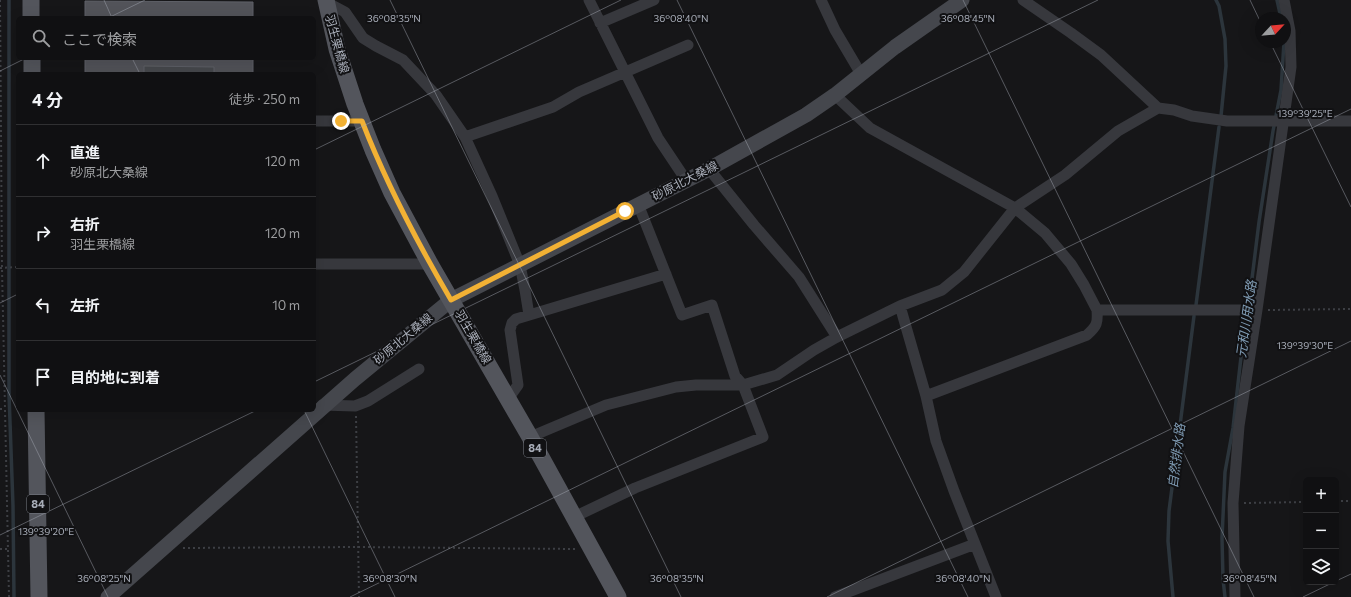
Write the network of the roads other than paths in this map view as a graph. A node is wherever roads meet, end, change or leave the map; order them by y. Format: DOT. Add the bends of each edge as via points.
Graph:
graph roads {
  1 [pos="31,0"];
  2 [pos="589,0"];
  3 [pos="654,0"];
  4 [pos="821,0"];
  5 [pos="962,0"];
  6 [pos="1024,0"];
  7 [pos="1284,0"];
  8 [pos="326,1"];
  9 [pos="31,16"];
  10 [pos="600,23"];
  11 [pos="688,45"];
  12 [pos="32,60"];
  13 [pos="32,72"];
  14 [pos="625,73"];
  15 [pos="861,74"];
  16 [pos="835,95"];
  17 [pos="1158,108"];
  18 [pos="316,121"];
  19 [pos="362,121"];
  20 [pos="1284,121"];
  21 [pos="1351,121"];
  22 [pos="465,137"];
  23 [pos="709,169"];
  24 [pos="686,180"];
  25 [pos="638,204"];
  26 [pos="1015,208"];
  27 [pos="316,264"];
  28 [pos="430,264"];
  29 [pos="520,264"];
  30 [pos="666,274"];
  31 [pos="451,300"];
  32 [pos="900,306"];
  33 [pos="1097,310"];
  34 [pos="1257,310"];
  35 [pos="529,315"];
  36 [pos="837,337"];
  37 [pos="419,370"];
  38 [pos="743,385"];
  39 [pos="926,396"];
  40 [pos="508,400"];
  41 [pos="320,405"];
  42 [pos="36,412"];
  43 [pos="312,412"];
  44 [pos="530,437"];
  45 [pos="574,517"];
  46 [pos="975,544"];
  47 [pos="39,597"];
  48 [pos="108,597"];
  49 [pos="618,597"];
  50 [pos="835,597"];
  51 [pos="996,597"];
  52 [pos="1235,597"];
  1 -- 9 [label="main road"];
  2 -- 10 [label="street"];
  3 -- 10 [label="street"];
  4 -- 15 [label="street"];
  5 -- 15 [label="main road, 砂原北大桑線"];
  6 -- 17 [label="street" via="1101,56"];
  7 -- 20 [label="street" via="1290,31 1291,67"];
  8 -- 19 [label="main road, 羽生栗橋線 / 84" via="337,49"];
  8 -- 22 [label="street" via="345,12 363,38 403,60 436,95"];
  10 -- 14 [label="street"];
  11 -- 14 [label="street"];
  12 -- 13 [label="main road"];
  14 -- 22 [label="street" via="579,92 553,107"];
  14 -- 24 [label="street" via="658,138"];
  15 -- 16 [label="main road, 砂原北大桑線"];
  16 -- 23 [label="main road, 砂原北大桑線" via="806,115"];
  16 -- 26 [label="street" via="870,128"];
  17 -- 20 [label="street" via="1192,116 1227,120"];
  17 -- 26 [label="street" via="1118,131 1065,175"];
  18 -- 19 [label="street"];
  19 -- 28 [label="main road, 羽生栗橋線 / 84" via="392,193"];
  20 -- 21 [label="street"];
  20 -- 34 [label="street"];
  22 -- 29 [label="street"];
  23 -- 24 [label="main road, 砂原北大桑線"];
  23 -- 36 [label="street" via="799,277"];
  24 -- 25 [label="main road, 砂原北大桑線"];
  25 -- 29 [label="main road, 砂原北大桑線"];
  25 -- 30 [label="street"];
  26 -- 32 [label="street" via="964,272 942,290"];
  26 -- 33 [label="street" via="1046,234 1071,264"];
  27 -- 28 [label="street"];
  28 -- 31 [label="main road, 羽生栗橋線 / 84"];
  29 -- 31 [label="main road, 砂原北大桑線"];
  29 -- 35 [label="street"];
  30 -- 35 [label="street"];
  30 -- 38 [label="street" via="682,315 712,305 735,376"];
  31 -- 40 [label="main road, 羽生栗橋線 / 84"];
  31 -- 41 [label="main road, 砂原北大桑線"];
  32 -- 36 [label="street"];
  32 -- 39 [label="street"];
  33 -- 34 [label="street"];
  33 -- 39 [label="street" via="1098,322 1087,334"];
  34 -- 52 [label="street" via="1239,426 1233,503"];
  35 -- 40 [label="street" via="516,319 510,330 518,385"];
  36 -- 38 [label="street" via="777,375"];
  37 -- 41 [label="street" via="368,401 355,406"];
  38 -- 44 [label="street" via="676,387 606,405"];
  38 -- 45 [label="street" via="763,437 635,488"];
  39 -- 46 [label="street" via="936,441"];
  40 -- 44 [label="main road, 羽生栗橋線 / 84"];
  42 -- 47 [label="main road, 84"];
  43 -- 48 [label="main road, 砂原北大桑線"];
  44 -- 45 [label="main road, 羽生栗橋線 / 84"];
  45 -- 49 [label="main road, 羽生栗橋線 / 84"];
  46 -- 50 [label="street"];
  46 -- 51 [label="street"];
}
